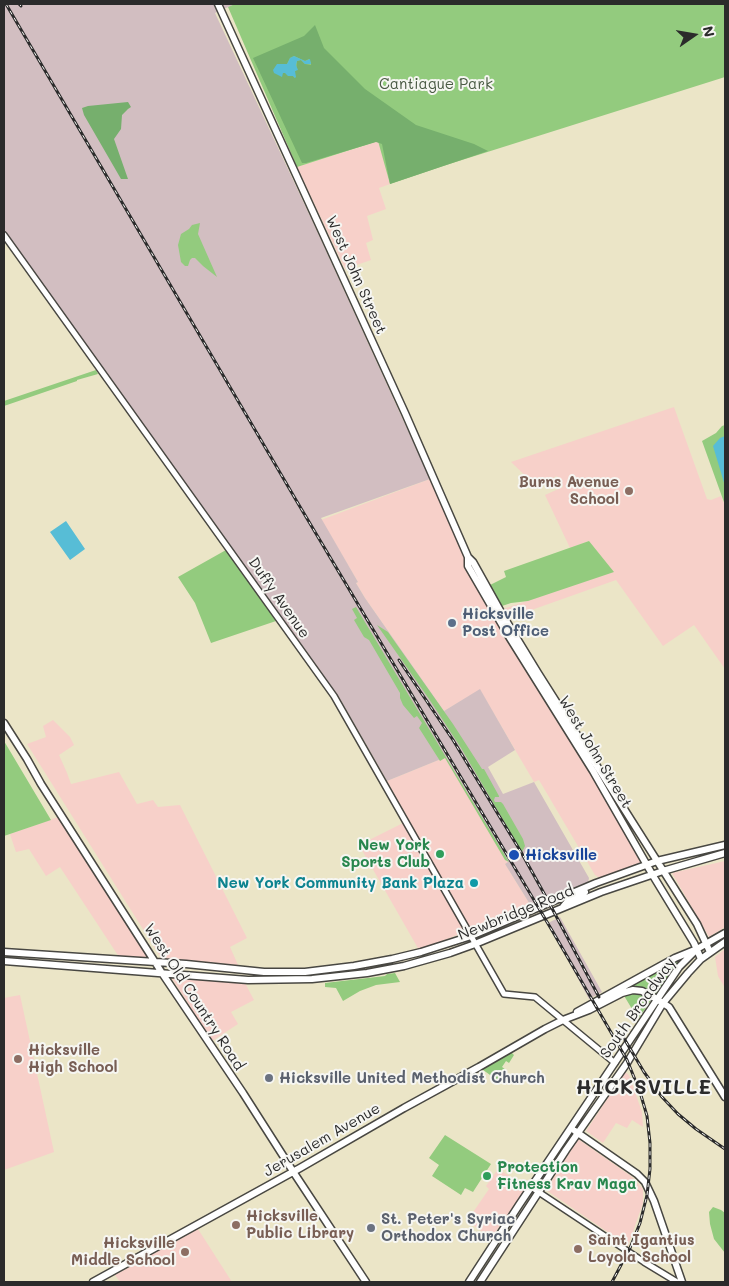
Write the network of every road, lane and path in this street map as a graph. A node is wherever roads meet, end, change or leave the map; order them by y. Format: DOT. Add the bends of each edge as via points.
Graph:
graph roads {
  1 [pos="218,4"];
  2 [pos="4,235"];
  3 [pos="482,584"];
  4 [pos="559,716"];
  5 [pos="4,722"];
  6 [pos="571,724"];
  7 [pos="725,845"];
  8 [pos="725,853"];
  9 [pos="657,861"];
  10 [pos="647,865"];
  11 [pos="663,871"];
  12 [pos="652,874"];
  13 [pos="590,886"];
  14 [pos="562,908"];
  15 [pos="534,909"];
  16 [pos="517,926"];
  17 [pos="725,933"];
  18 [pos="471,936"];
  19 [pos="725,942"];
  20 [pos="706,943"];
  21 [pos="475,944"];
  22 [pos="697,949"];
  23 [pos="4,952"];
  24 [pos="710,952"];
  25 [pos="702,959"];
  26 [pos="4,961"];
  27 [pos="155,962"];
  28 [pos="254,971"];
  29 [pos="312,971"];
  30 [pos="162,973"];
  31 [pos="312,979"];
  32 [pos="255,980"];
  33 [pos="660,1001"];
  34 [pos="563,1020"];
  35 [pos="615,1063"];
  36 [pos="725,1097"];
  37 [pos="571,1129"];
  38 [pos="577,1133"];
  39 [pos="293,1172"];
  40 [pos="531,1187"];
  41 [pos="539,1192"];
  42 [pos="93,1282"];
  43 [pos="366,1282"];
  44 [pos="469,1282"];
  45 [pos="480,1282"];
  46 [pos="678,1282"];
  47 [pos="682,1282"];
  1 -- 3 [label="main road, West John Street"];
  2 -- 18 [label="street, Duffy Avenue" via="334,696"];
  3 -- 4 [label="main road, West John Street" via="512,643"];
  3 -- 6 [label="main road, West John Street"];
  4 -- 6 [label="main road"];
  4 -- 10 [label="main road, West John Street"];
  5 -- 27 [label="main road, West Old Country Road"];
  6 -- 9 [label="main road, West John Street"];
  7 -- 9 [label="main road"];
  8 -- 11 [label="main road, Newbridge Road"];
  9 -- 10 [label="main road"];
  9 -- 11 [label="main road, West John Street"];
  10 -- 12 [label="main road, West John Street"];
  10 -- 13 [label="main road"];
  11 -- 12 [label="main road, Newbridge Road"];
  11 -- 20 [label="main road, West John Street"];
  12 -- 14 [label="main road, Newbridge Road"];
  12 -- 22 [label="main road, West John Street"];
  13 -- 14 [label="main road" via="565,902"];
  13 -- 15 [label="main road"];
  14 -- 16 [label="main road, Newbridge Road"];
  15 -- 16 [label="main road"];
  15 -- 18 [label="main road"];
  16 -- 21 [label="main road, Newbridge Road"];
  17 -- 20 [label="main road"];
  18 -- 21 [label="street, Duffy Avenue"];
  18 -- 29 [label="main road" via="392,959"];
  19 -- 24 [label="main road, South Broadway"];
  20 -- 22 [label="main road"];
  20 -- 24 [label="main road, West John Street"];
  21 -- 31 [label="main road, Newbridge Road" via="397,968"];
  21 -- 34 [label="street, Duffy Avenue" via="504,994 535,997"];
  22 -- 25 [label="main road, West John Street"];
  22 -- 33 [label="main road, South Broadway" via="679,967"];
  22 -- 34 [label="main road, Jerusalem Avenue"];
  23 -- 27 [label="main road"];
  24 -- 25 [label="main road, South Broadway"];
  25 -- 33 [label="main road, South Broadway"];
  26 -- 30 [label="main road"];
  27 -- 28 [label="main road"];
  27 -- 30 [label="main road, West Old Country Road"];
  28 -- 29 [label="main road"];
  28 -- 32 [label="main road"];
  29 -- 31 [label="main road"];
  30 -- 32 [label="main road, Newbridge Road"];
  30 -- 39 [label="main road, West Old Country Road"];
  31 -- 32 [label="main road, Newbridge Road"];
  33 -- 34 [label="main road, Jerusalem Avenue" via="633,990"];
  33 -- 35 [label="main road, South Broadway"];
  33 -- 36 [label="main road" via="669,1007"];
  33 -- 38 [label="main road, South Broadway" via="626,1063"];
  34 -- 35 [label="street"];
  34 -- 39 [label="main road, Jerusalem Avenue"];
  35 -- 37 [label="main road, South Broadway"];
  37 -- 38 [label="main road"];
  37 -- 40 [label="main road, South Broadway"];
  38 -- 41 [label="main road, South Broadway"];
  38 -- 47 [label="main road" via="645,1182"];
  39 -- 42 [label="main road, Jerusalem Avenue"];
  39 -- 43 [label="main road, West Old Country Road"];
  40 -- 41 [label="street"];
  40 -- 44 [label="main road, South Broadway"];
  41 -- 45 [label="main road, South Broadway"];
  41 -- 46 [label="street"];
}
